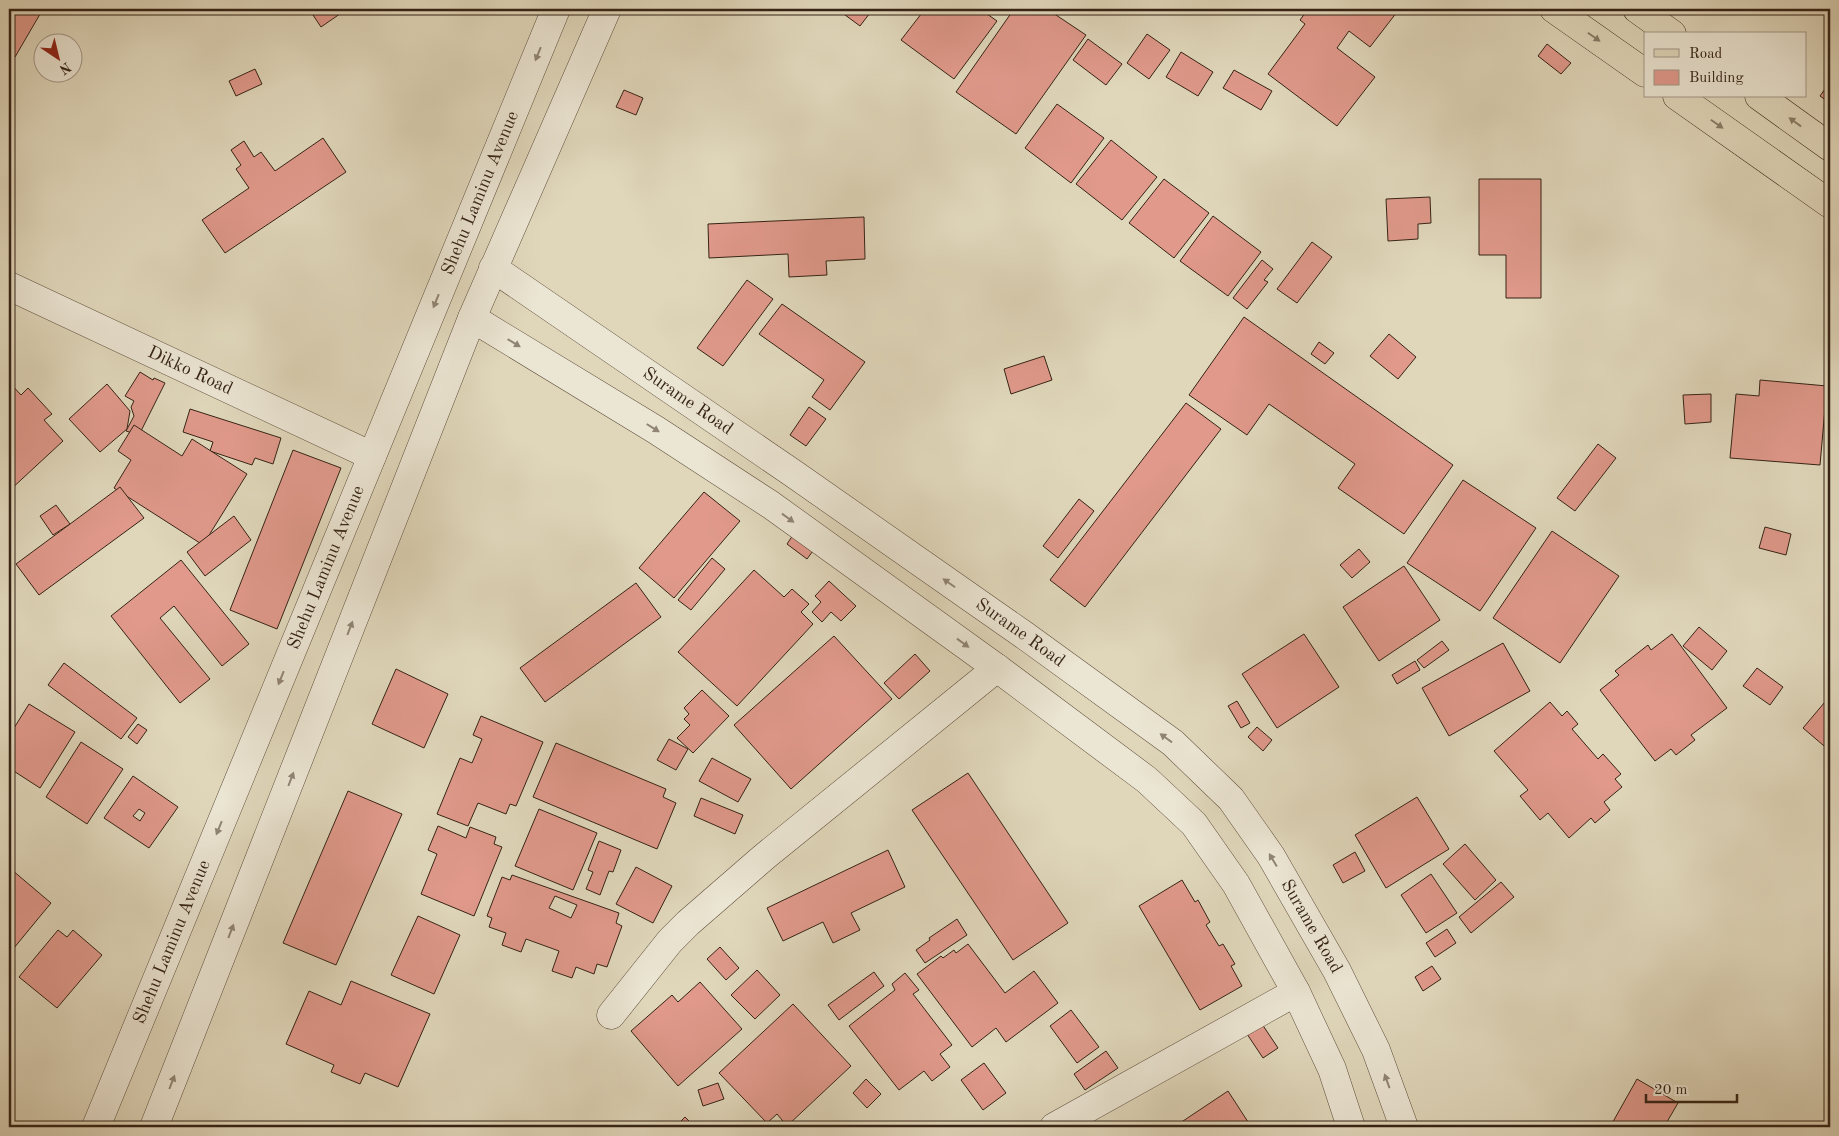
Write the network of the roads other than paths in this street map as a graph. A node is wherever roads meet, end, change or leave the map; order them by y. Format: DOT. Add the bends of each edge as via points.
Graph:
graph roads {
  1 [pos="556,9"];
  2 [pos="607,9"];
  3 [pos="1554,9"];
  4 [pos="1637,9"];
  5 [pos="1669,32"];
  6 [pos="1644,73"];
  7 [pos="1680,98"];
  8 [pos="1762,98"];
  9 [pos="1830,148"];
  10 [pos="1830,204"];
  11 [pos="493,268"];
  12 [pos="9,286"];
  13 [pos="472,318"];
  14 [pos="372,456"];
  15 [pos="998,668"];
  16 [pos="1296,992"];
  17 [pos="611,1015"];
  18 [pos="96,1127"];
  19 [pos="154,1127"];
  20 [pos="1054,1127"];
  21 [pos="1351,1127"];
  22 [pos="1404,1127"];
  1 -- 14 [label="street, Shehu Laminu Avenue, one-way"];
  2 -- 11 [label="street"];
  3 -- 6 [label="main road, one-way"];
  4 -- 5 [label="main road"];
  7 -- 10 [label="main road, one-way"];
  9 -- 8 [label="main road, one-way"];
  11 -- 13 [label="street"];
  22 -- 11 [label="street, Surame Road, one-way" via="1376,1050 1337,971 1271,856 1232,799 1173,743 1024,635"];
  12 -- 14 [label="street, Dikko Road"];
  13 -- 15 [label="street, one-way" via="656,430 771,505"];
  19 -- 13 [label="street, one-way"];
  14 -- 18 [label="street, Shehu Laminu Avenue, one-way"];
  15 -- 16 [label="street" via="1147,780 1194,824 1236,884"];
  15 -- 17 [label="street" via="764,857 688,923"];
  16 -- 20 [label="street"];
  16 -- 21 [label="street" via="1332,1069"];
}
